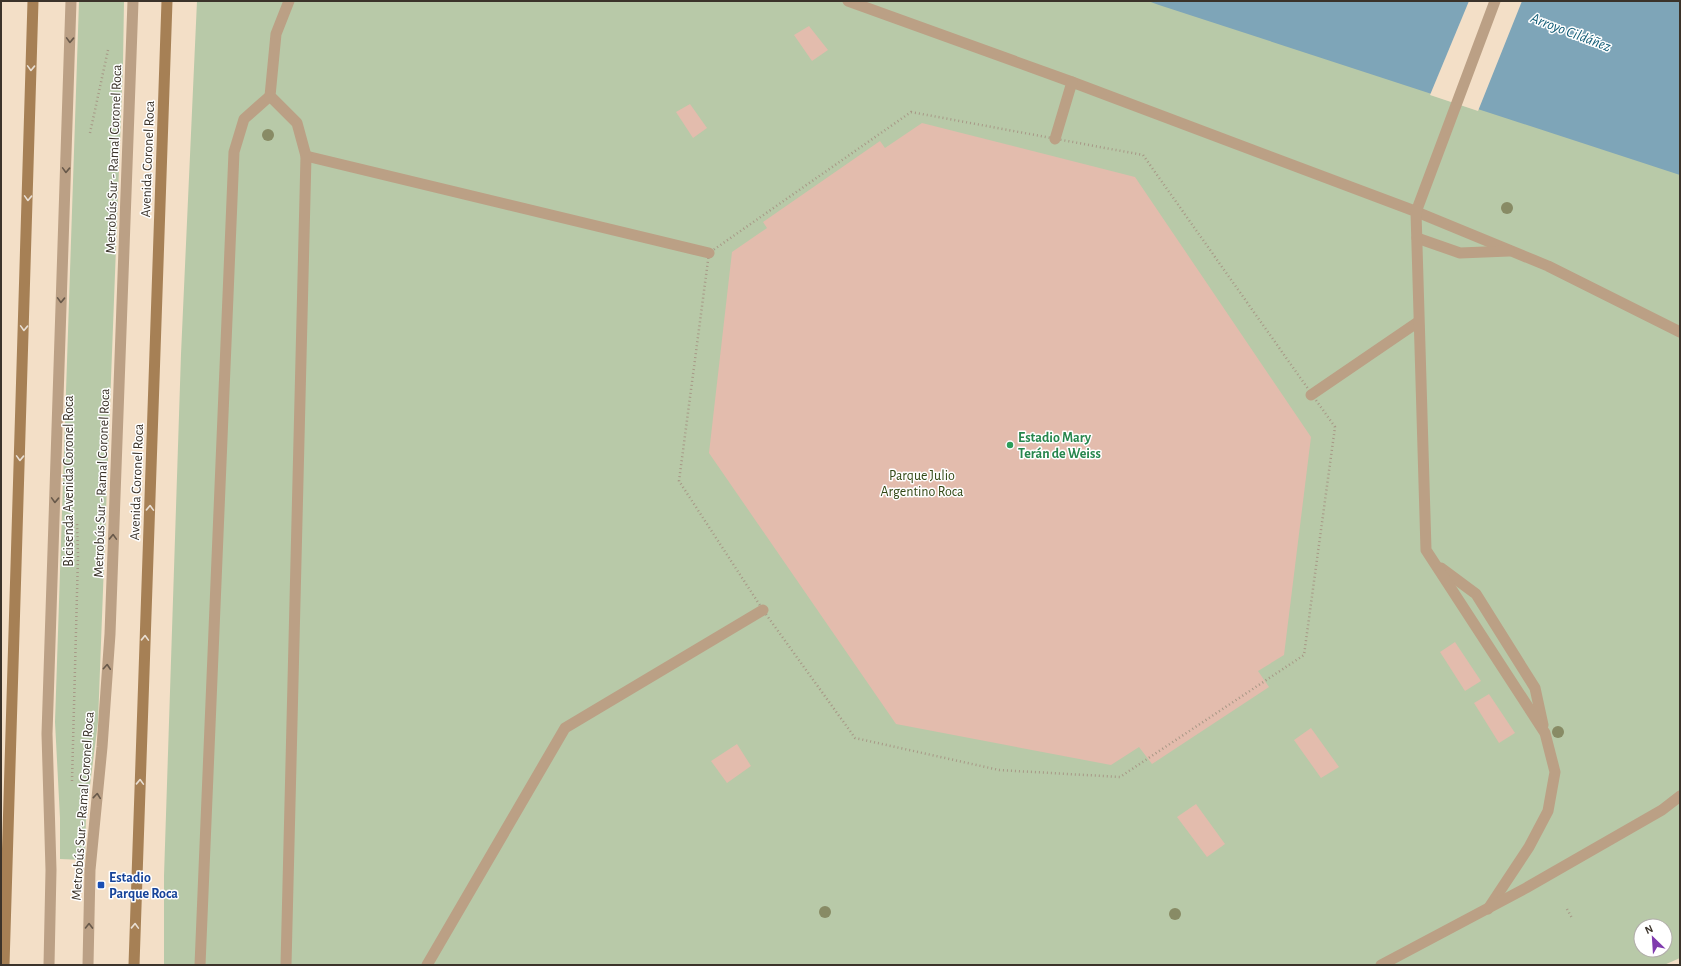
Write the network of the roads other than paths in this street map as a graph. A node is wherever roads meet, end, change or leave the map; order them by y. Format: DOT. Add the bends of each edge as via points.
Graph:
graph roads {
  1 [pos="34,1"];
  2 [pos="71,1"];
  3 [pos="133,1"];
  4 [pos="167,1"];
  5 [pos="289,1"];
  6 [pos="848,1"];
  7 [pos="1495,1"];
  8 [pos="1072,82"];
  9 [pos="270,96"];
  10 [pos="1055,139"];
  11 [pos="306,156"];
  12 [pos="1416,212"];
  13 [pos="1417,238"];
  14 [pos="1513,251"];
  15 [pos="709,253"];
  16 [pos="1418,322"];
  17 [pos="1680,332"];
  18 [pos="1311,395"];
  19 [pos="1435,564"];
  20 [pos="763,610"];
  21 [pos="1545,733"];
  22 [pos="1680,796"];
  23 [pos="1488,908"];
  24 [pos="4,965"];
  25 [pos="49,965"];
  26 [pos="88,965"];
  27 [pos="134,965"];
  28 [pos="200,965"];
  29 [pos="286,965"];
  30 [pos="427,965"];
  31 [pos="1381,965"];
  1 -- 24 [label="main road, one-way"];
  2 -- 25 [label="lane, Metrobús Sur - Ramal Coronel Roca, one-way" via="47,734 51,870"];
  26 -- 3 [label="lane, Metrobús Sur - Ramal Coronel Roca, one-way" via="90,870 110,626"];
  27 -- 4 [label="main road, Avenida Coronel Roca, one-way"];
  5 -- 9 [label="lane" via="276,34"];
  6 -- 8 [label="lane"];
  7 -- 12 [label="lane"];
  8 -- 10 [label="lane"];
  8 -- 12 [label="lane"];
  9 -- 11 [label="lane" via="297,123"];
  9 -- 28 [label="lane" via="244,119 234,152"];
  11 -- 15 [label="lane"];
  11 -- 29 [label="lane"];
  12 -- 13 [label="lane"];
  12 -- 14 [label="lane"];
  13 -- 14 [label="lane" via="1460,253"];
  13 -- 16 [label="lane"];
  14 -- 17 [label="lane"];
  16 -- 18 [label="lane"];
  16 -- 19 [label="lane" via="1426,550"];
  19 -- 21 [label="lane"];
  19 -- 21 [label="lane" via="1476,594 1535,688"];
  20 -- 30 [label="lane" via="565,728"];
  21 -- 23 [label="lane" via="1554,772 1548,811 1529,847"];
  22 -- 23 [label="lane" via="1662,810"];
  23 -- 31 [label="lane"];
}
